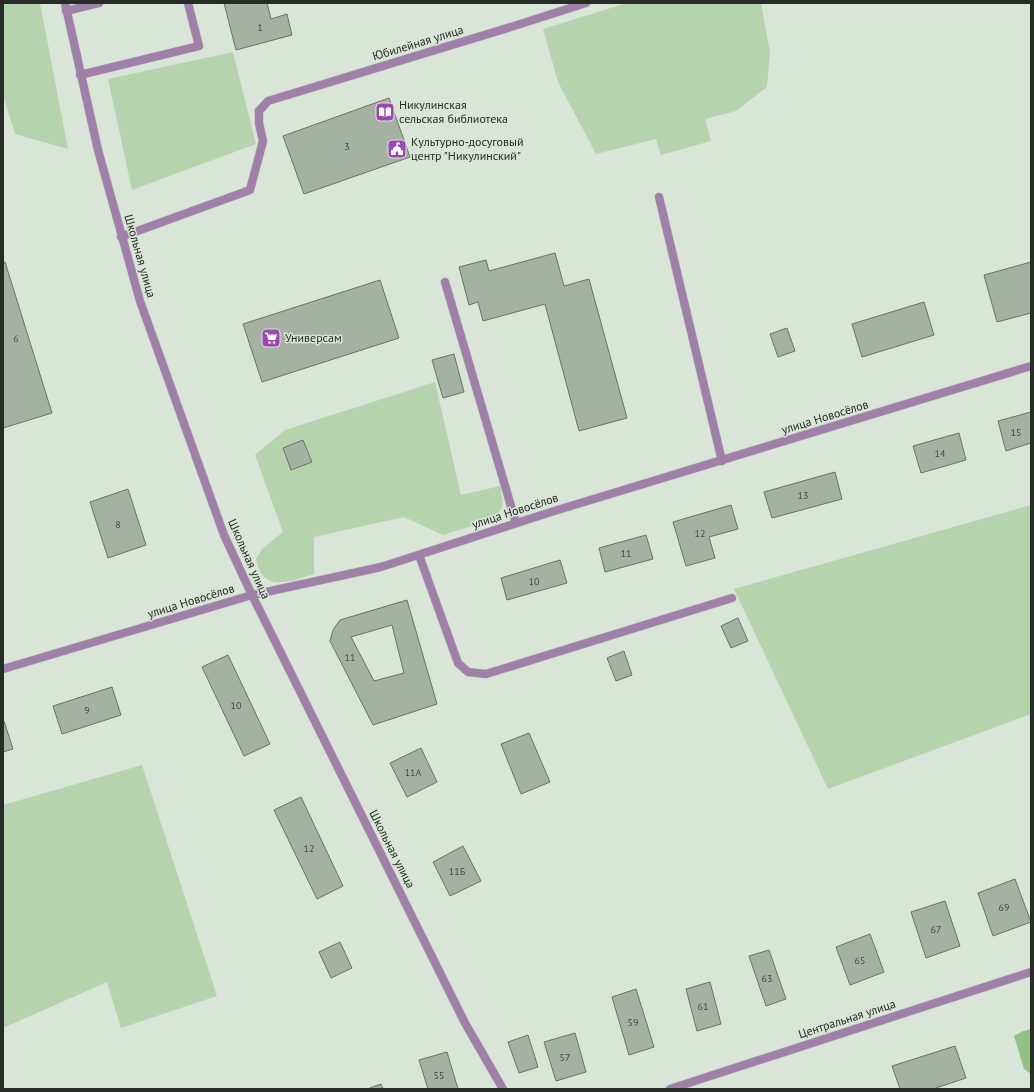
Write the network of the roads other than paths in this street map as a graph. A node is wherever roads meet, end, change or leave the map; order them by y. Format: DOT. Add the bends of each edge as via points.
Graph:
graph roads {
  1 [pos="99,3"];
  2 [pos="188,3"];
  3 [pos="586,3"];
  4 [pos="66,7"];
  5 [pos="80,75"];
  6 [pos="659,197"];
  7 [pos="121,236"];
  8 [pos="445,282"];
  9 [pos="1031,366"];
  10 [pos="722,461"];
  11 [pos="516,523"];
  12 [pos="419,554"];
  13 [pos="252,595"];
  14 [pos="732,598"];
  15 [pos="3,669"];
  16 [pos="1031,972"];
  17 [pos="503,1089"];
  18 [pos="670,1089"];
  1 -- 4 [label="street"];
  2 -- 5 [label="street" via="200,46"];
  3 -- 7 [label="street, Юбилейная улица" via="268,101 259,110 263,141 250,190"];
  4 -- 5 [label="street, Школьная улица"];
  5 -- 7 [label="street, Школьная улица"];
  6 -- 10 [label="street"];
  7 -- 13 [label="street, Школьная улица" via="140,300 224,535"];
  8 -- 11 [label="street"];
  9 -- 10 [label="street, улица Новосёлов"];
  10 -- 11 [label="street, улица Новосёлов"];
  11 -- 12 [label="street, улица Новосёлов"];
  12 -- 13 [label="street, улица Новосёлов" via="381,567"];
  12 -- 14 [label="street" via="458,663 468,672 480,674"];
  13 -- 15 [label="street, улица Новосёлов"];
  13 -- 17 [label="street, Школьная улица" via="465,1023"];
  16 -- 18 [label="street, Центральная улица"];
}
